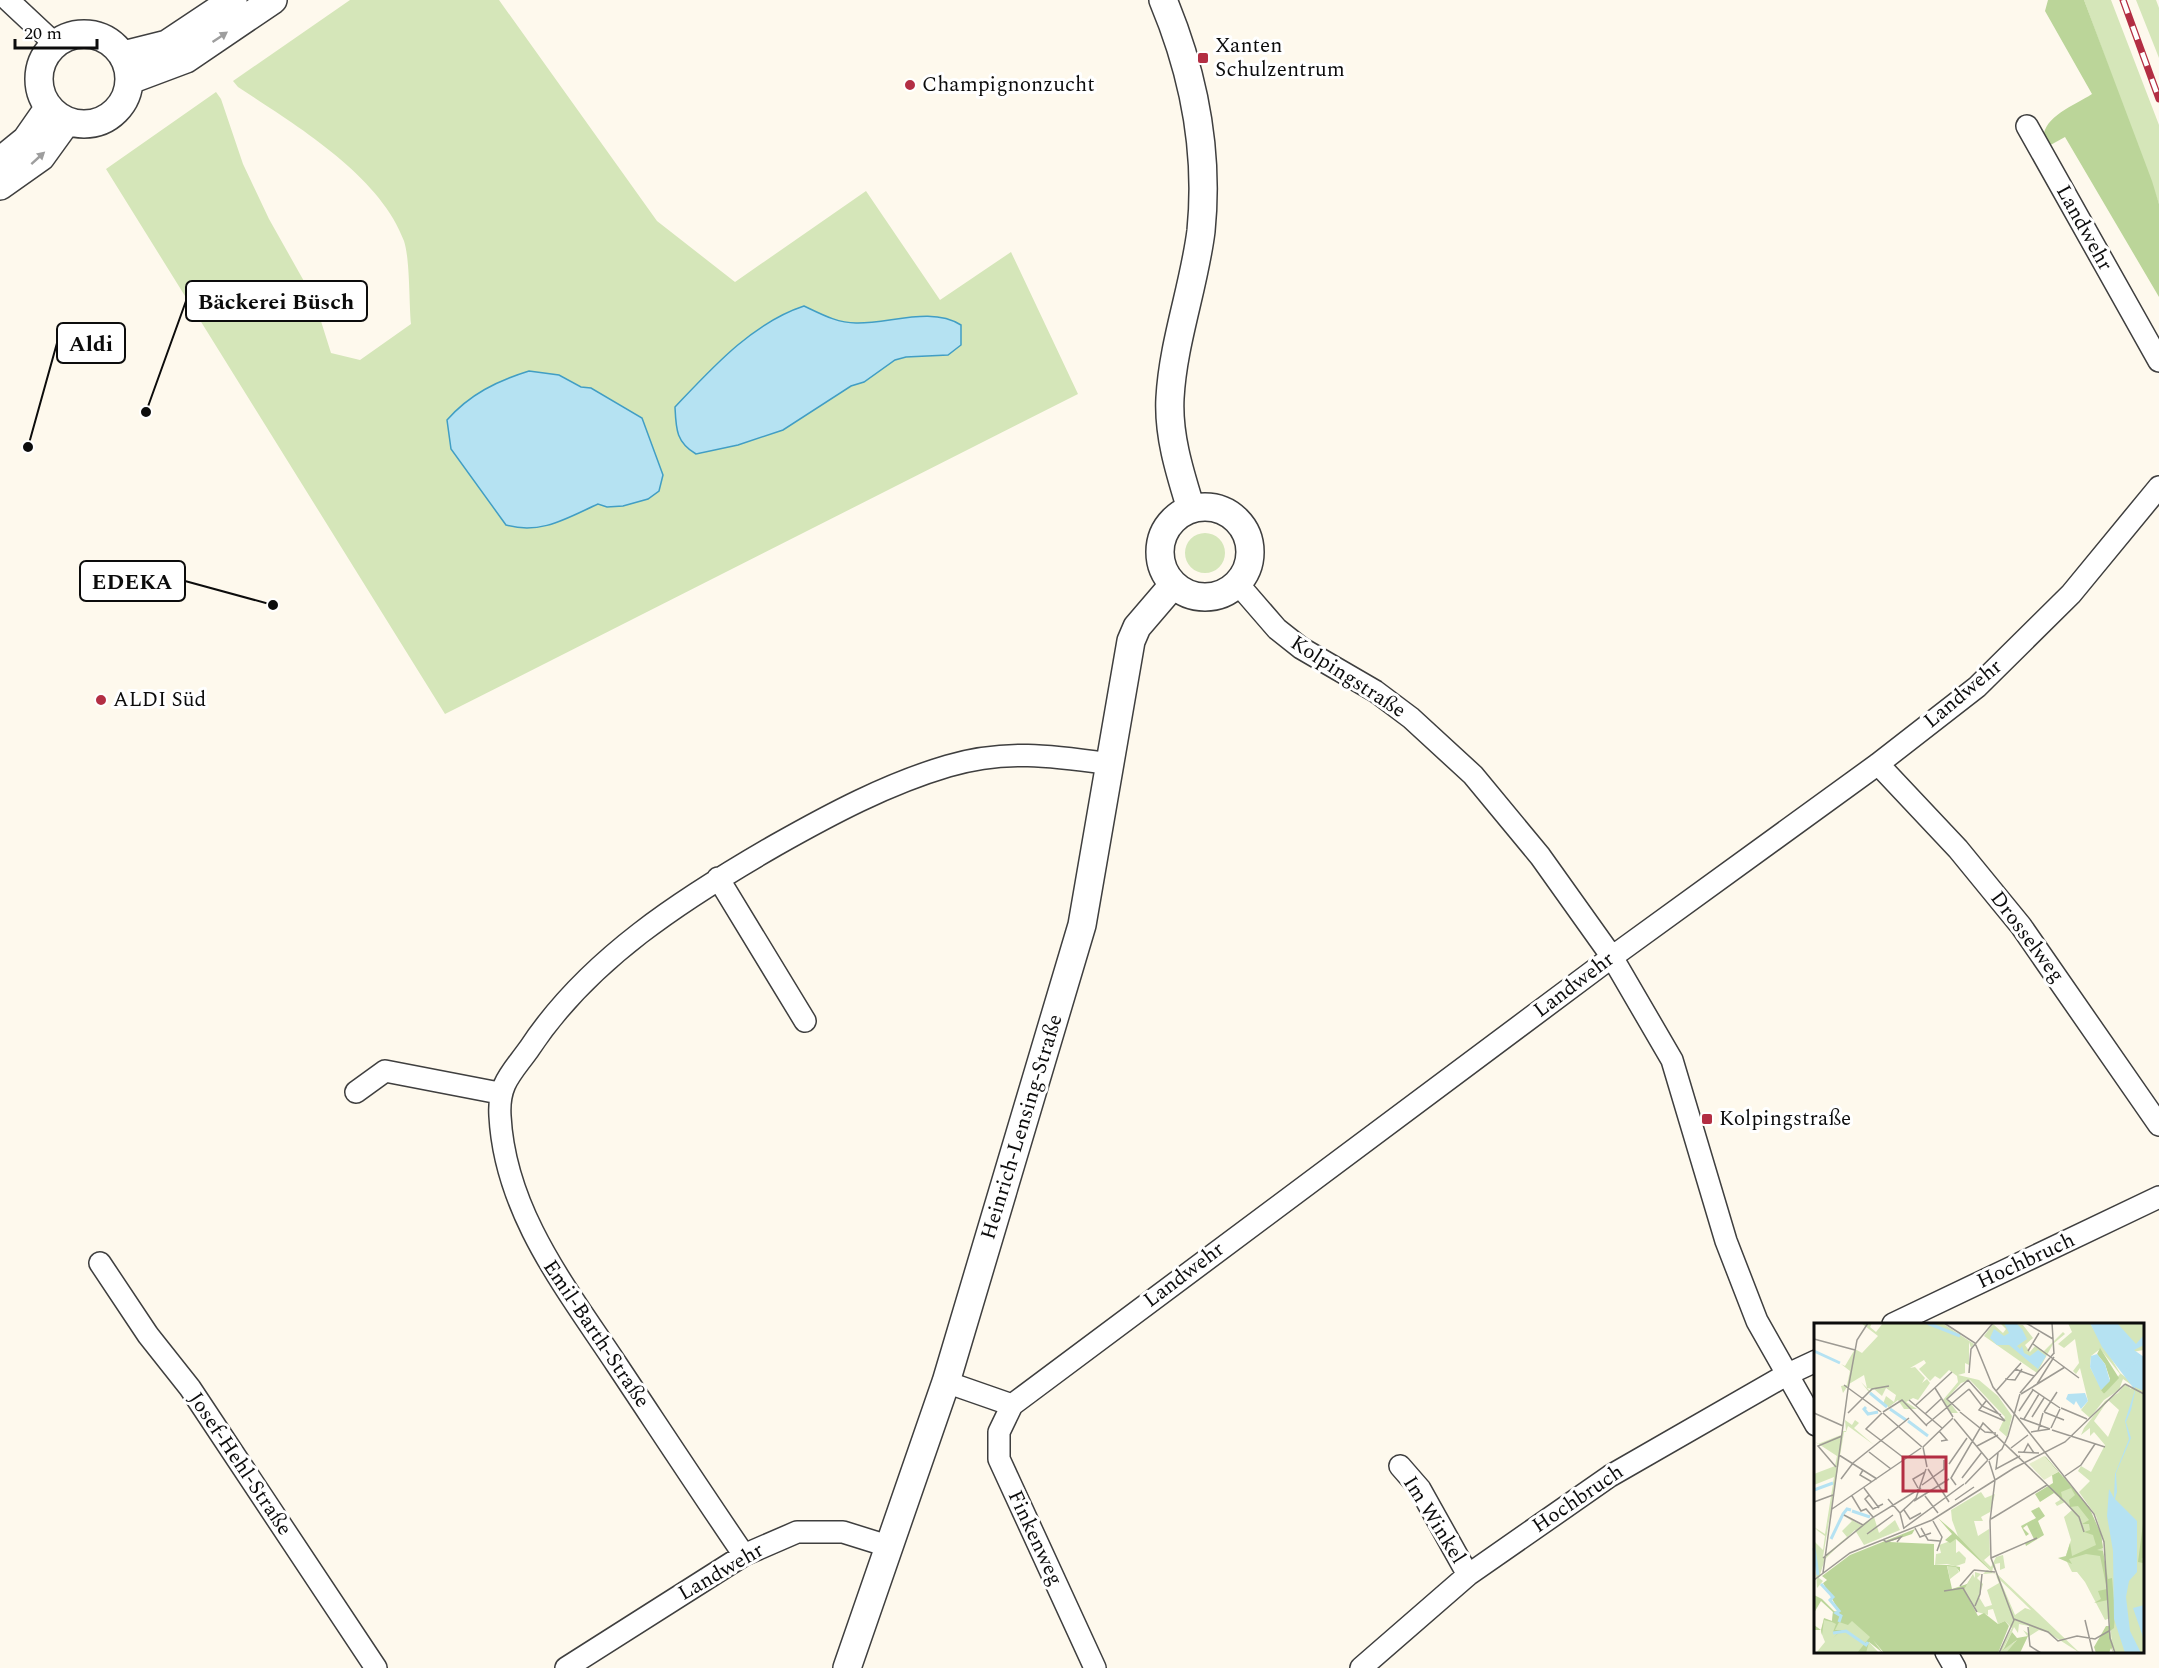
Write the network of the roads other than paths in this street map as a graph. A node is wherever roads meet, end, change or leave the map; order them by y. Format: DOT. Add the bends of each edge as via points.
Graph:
graph roads {
  1 [pos="8,0"];
  2 [pos="232,0"];
  3 [pos="273,0"];
  4 [pos="1163,0"];
  5 [pos="55,44"];
  6 [pos="126,68"];
  7 [pos="58,114"];
  8 [pos="2028,126"];
  9 [pos="0,161"];
  10 [pos="0,186"];
  11 [pos="2159,361"];
  12 [pos="2159,487"];
  13 [pos="1191,509"];
  14 [pos="1238,584"];
  15 [pos="1173,585"];
  16 [pos="1111,764"];
  17 [pos="1878,764"];
  18 [pos="718,878"];
  19 [pos="1611,957"];
  20 [pos="805,1022"];
  21 [pos="356,1092"];
  22 [pos="499,1093"];
  23 [pos="2159,1125"];
  24 [pos="2159,1197"];
  25 [pos="100,1263"];
  26 [pos="1895,1323"];
  27 [pos="1814,1361"];
  28 [pos="1786,1375"];
  29 [pos="946,1382"];
  30 [pos="1012,1405"];
  31 [pos="1814,1423"];
  32 [pos="1400,1466"];
  33 [pos="891,1547"];
  34 [pos="744,1554"];
  35 [pos="1468,1575"];
  36 [pos="1947,1653"];
  37 [pos="376,1668"];
  38 [pos="566,1668"];
  39 [pos="847,1668"];
  40 [pos="1095,1668"];
  41 [pos="1361,1668"];
  42 [pos="1955,1668"];
  1 -- 5 [label="street"];
  2 -- 6 [label="street"];
  6 -- 3 [label="street, one-way" via="186,59"];
  4 -- 13 [label="street" via="1191,81 1202,149 1198,248 1170,397 1175,453"];
  5 -- 6 [label="street" via="79,34 92,34 114,45"];
  5 -- 7 [label="street" via="42,63 40,75 43,97"];
  6 -- 7 [label="street" via="124,100 109,116 89,124"];
  7 -- 9 [label="street"];
  10 -- 7 [label="street, one-way" via="41,157"];
  8 -- 11 [label="street, Landwehr"];
  12 -- 17 [label="street, Landwehr" via="2071,594 1977,687"];
  13 -- 14 [label="street" via="1221,510 1244,528 1251,557"];
  13 -- 15 [label="street" via="1177,516 1161,541 1161,565"];
  14 -- 15 [label="street" via="1213,597 1199,598"];
  14 -- 19 [label="street, Kolpingstraße" via="1277,629 1301,648 1375,691 1473,775 1540,856"];
  15 -- 16 [label="street, Heinrich-Lensing-Straße" via="1137,627 1131,641"];
  16 -- 18 [label="street" via="1008,754 948,766 847,804"];
  16 -- 29 [label="street, Heinrich-Lensing-Straße" via="1082,925"];
  17 -- 19 [label="street, Landwehr"];
  17 -- 23 [label="street, Drosselweg" via="1958,849 2021,926"];
  18 -- 20 [label="street"];
  18 -- 22 [label="street" via="658,919 582,985 537,1036"];
  19 -- 28 [label="street, Kolpingstraße" via="1672,1060 1726,1241 1757,1321"];
  19 -- 30 [label="street, Landwehr"];
  21 -- 22 [label="street" via="385,1071"];
  22 -- 34 [label="street, Emil-Barth-Straße" via="513,1189 545,1258"];
  24 -- 26 [label="street, Hochbruch"];
  25 -- 37 [label="street, Josef-Hehl-Straße" via="148,1335 190,1388"];
  27 -- 28 [label="street, Hochbruch"];
  28 -- 31 [label="street, Kolpingstraße"];
  28 -- 35 [label="street, Hochbruch" via="1610,1476"];
  29 -- 30 [label="street"];
  29 -- 33 [label="street, Heinrich-Lensing-Straße"];
  30 -- 40 [label="street, Finkenweg" via="999,1432 999,1459"];
  32 -- 35 [label="street, Im Winkel" via="1420,1489"];
  33 -- 34 [label="street, Landwehr" via="843,1533 798,1532"];
  33 -- 39 [label="street, Heinrich-Lensing-Straße"];
  34 -- 38 [label="street, Landwehr"];
  35 -- 41 [label="street, Hochbruch"];
  36 -- 42 [label="street"];
}
